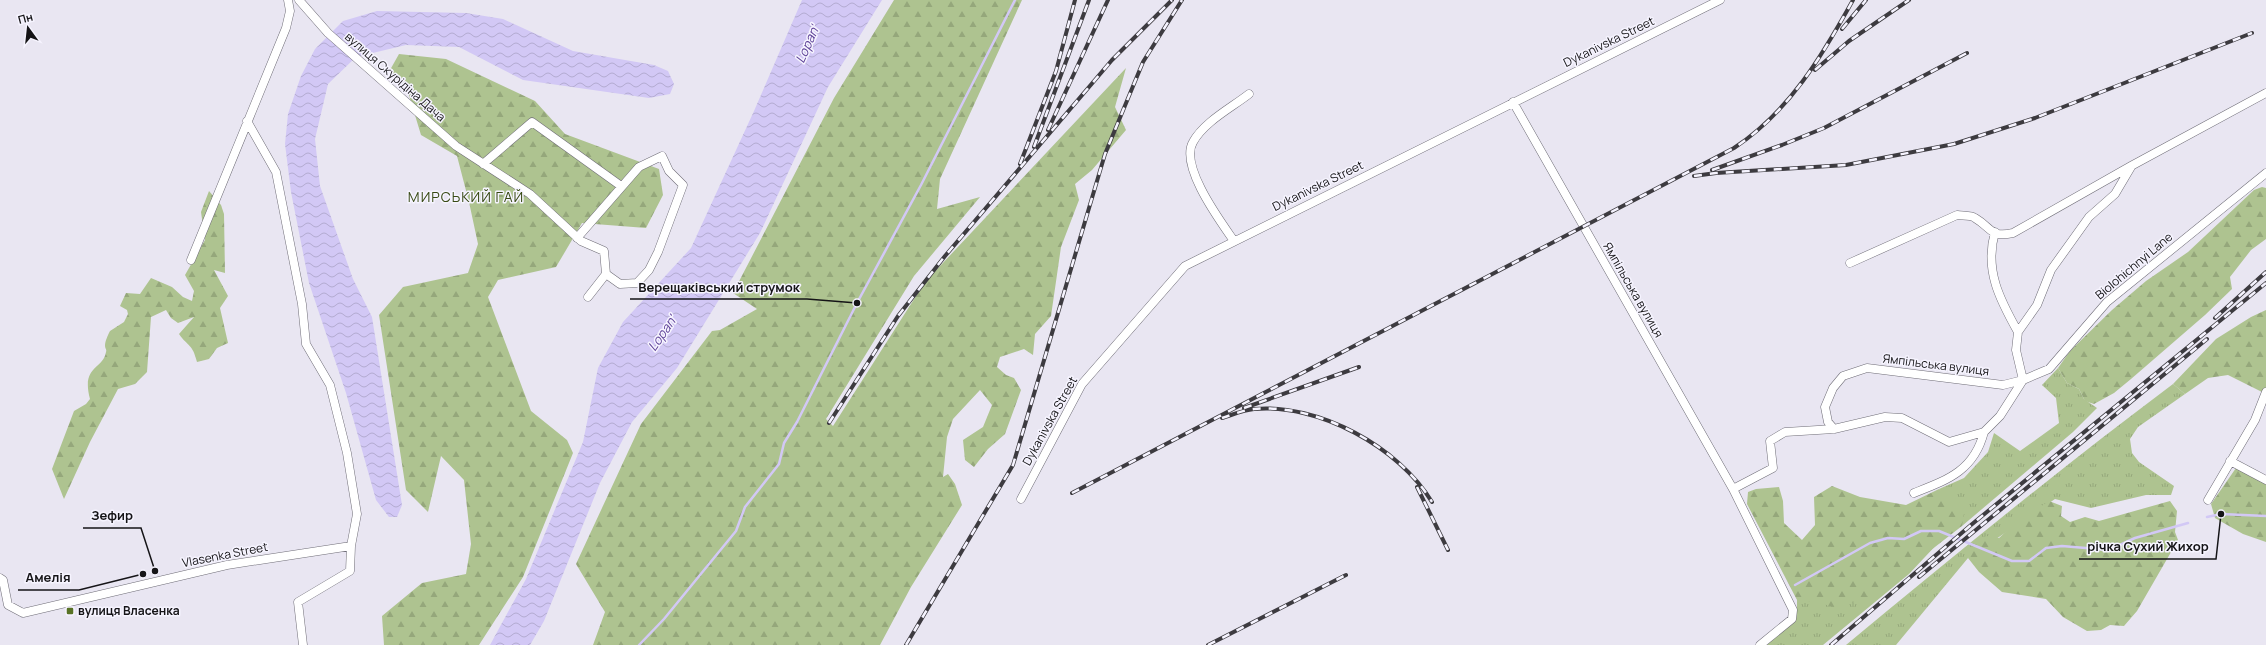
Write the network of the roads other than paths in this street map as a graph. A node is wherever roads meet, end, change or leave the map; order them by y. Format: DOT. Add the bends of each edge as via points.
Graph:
graph roads {
  1 [pos="288,0"];
  2 [pos="299,0"];
  3 [pos="1720,0"];
  4 [pos="2266,93"];
  5 [pos="1249,94"];
  6 [pos="1513,102"];
  7 [pos="247,121"];
  8 [pos="483,164"];
  9 [pos="2131,166"];
  10 [pos="2266,173"];
  11 [pos="621,186"];
  12 [pos="1995,232"];
  13 [pos="577,238"];
  14 [pos="1234,241"];
  15 [pos="191,260"];
  16 [pos="1850,263"];
  17 [pos="606,274"];
  18 [pos="588,297"];
  19 [pos="2018,332"];
  20 [pos="2023,380"];
  21 [pos="2266,392"];
  22 [pos="1834,429"];
  23 [pos="1984,432"];
  24 [pos="2230,461"];
  25 [pos="2266,480"];
  26 [pos="1733,489"];
  27 [pos="1914,492"];
  28 [pos="1021,500"];
  29 [pos="2208,500"];
  30 [pos="351,546"];
  31 [pos="0,578"];
  32 [pos="303,645"];
  33 [pos="1760,645"];
  1 -- 7 [label="street" via="290,12 286,28"];
  2 -- 8 [label="street, вулиця Скурідіна Дача" via="328,33 371,73 456,146"];
  3 -- 6 [label="street, Dykanivska Street"];
  4 -- 9 [label="street"];
  5 -- 14 [label="street" via="1202,130 1192,143 1190,158 1214,212"];
  6 -- 14 [label="street, Dykanivska Street"];
  6 -- 26 [label="street, Ямпільська вулиця"];
  7 -- 15 [label="street"];
  7 -- 30 [label="street" via="276,172 302,304 306,344 330,385 346,453 356,514"];
  8 -- 11 [label="street" via="532,122"];
  8 -- 13 [label="street, вулиця Скурідіна Дача" via="530,194"];
  9 -- 12 [label="street" via="2013,233 2002,235"];
  9 -- 19 [label="street" via="2115,194 2089,217 2051,270 2038,304"];
  10 -- 20 [label="street, Biolohichnyi Lane" via="2107,302 2049,369"];
  11 -- 13 [label="street"];
  11 -- 17 [label="street" via="639,167 662,156 669,170 683,185 658,252 637,283 620,284"];
  12 -- 16 [label="street" via="1987,229 1975,217 1957,215"];
  12 -- 19 [label="street" via="1990,248 1990,261 1999,299"];
  13 -- 17 [label="street, вулиця Скурідіна Дача" via="604,251"];
  14 -- 28 [label="street, Dykanivska Street" via="1185,266 1082,384"];
  17 -- 18 [label="street"];
  19 -- 20 [label="street" via="2016,350"];
  20 -- 22 [label="street, Ямпільська вулиця" via="2003,385 1867,368 1843,376 1833,388 1825,407 1828,422"];
  20 -- 23 [label="street" via="2000,416"];
  21 -- 24 [label="street" via="2255,420"];
  22 -- 23 [label="street" via="1885,417 1902,418 1948,442"];
  22 -- 26 [label="street" via="1784,432 1770,441 1773,468"];
  23 -- 27 [label="street" via="1980,447 1973,458 1951,478"];
  24 -- 25 [label="street"];
  24 -- 29 [label="street"];
  26 -- 33 [label="street, Ямпільська вулиця" via="1793,610 1792,619"];
  30 -- 31 [label="street, Vlasenka Street" via="227,565 23,613 8,605 3,580"];
  30 -- 32 [label="street" via="350,571 298,602"];
}
